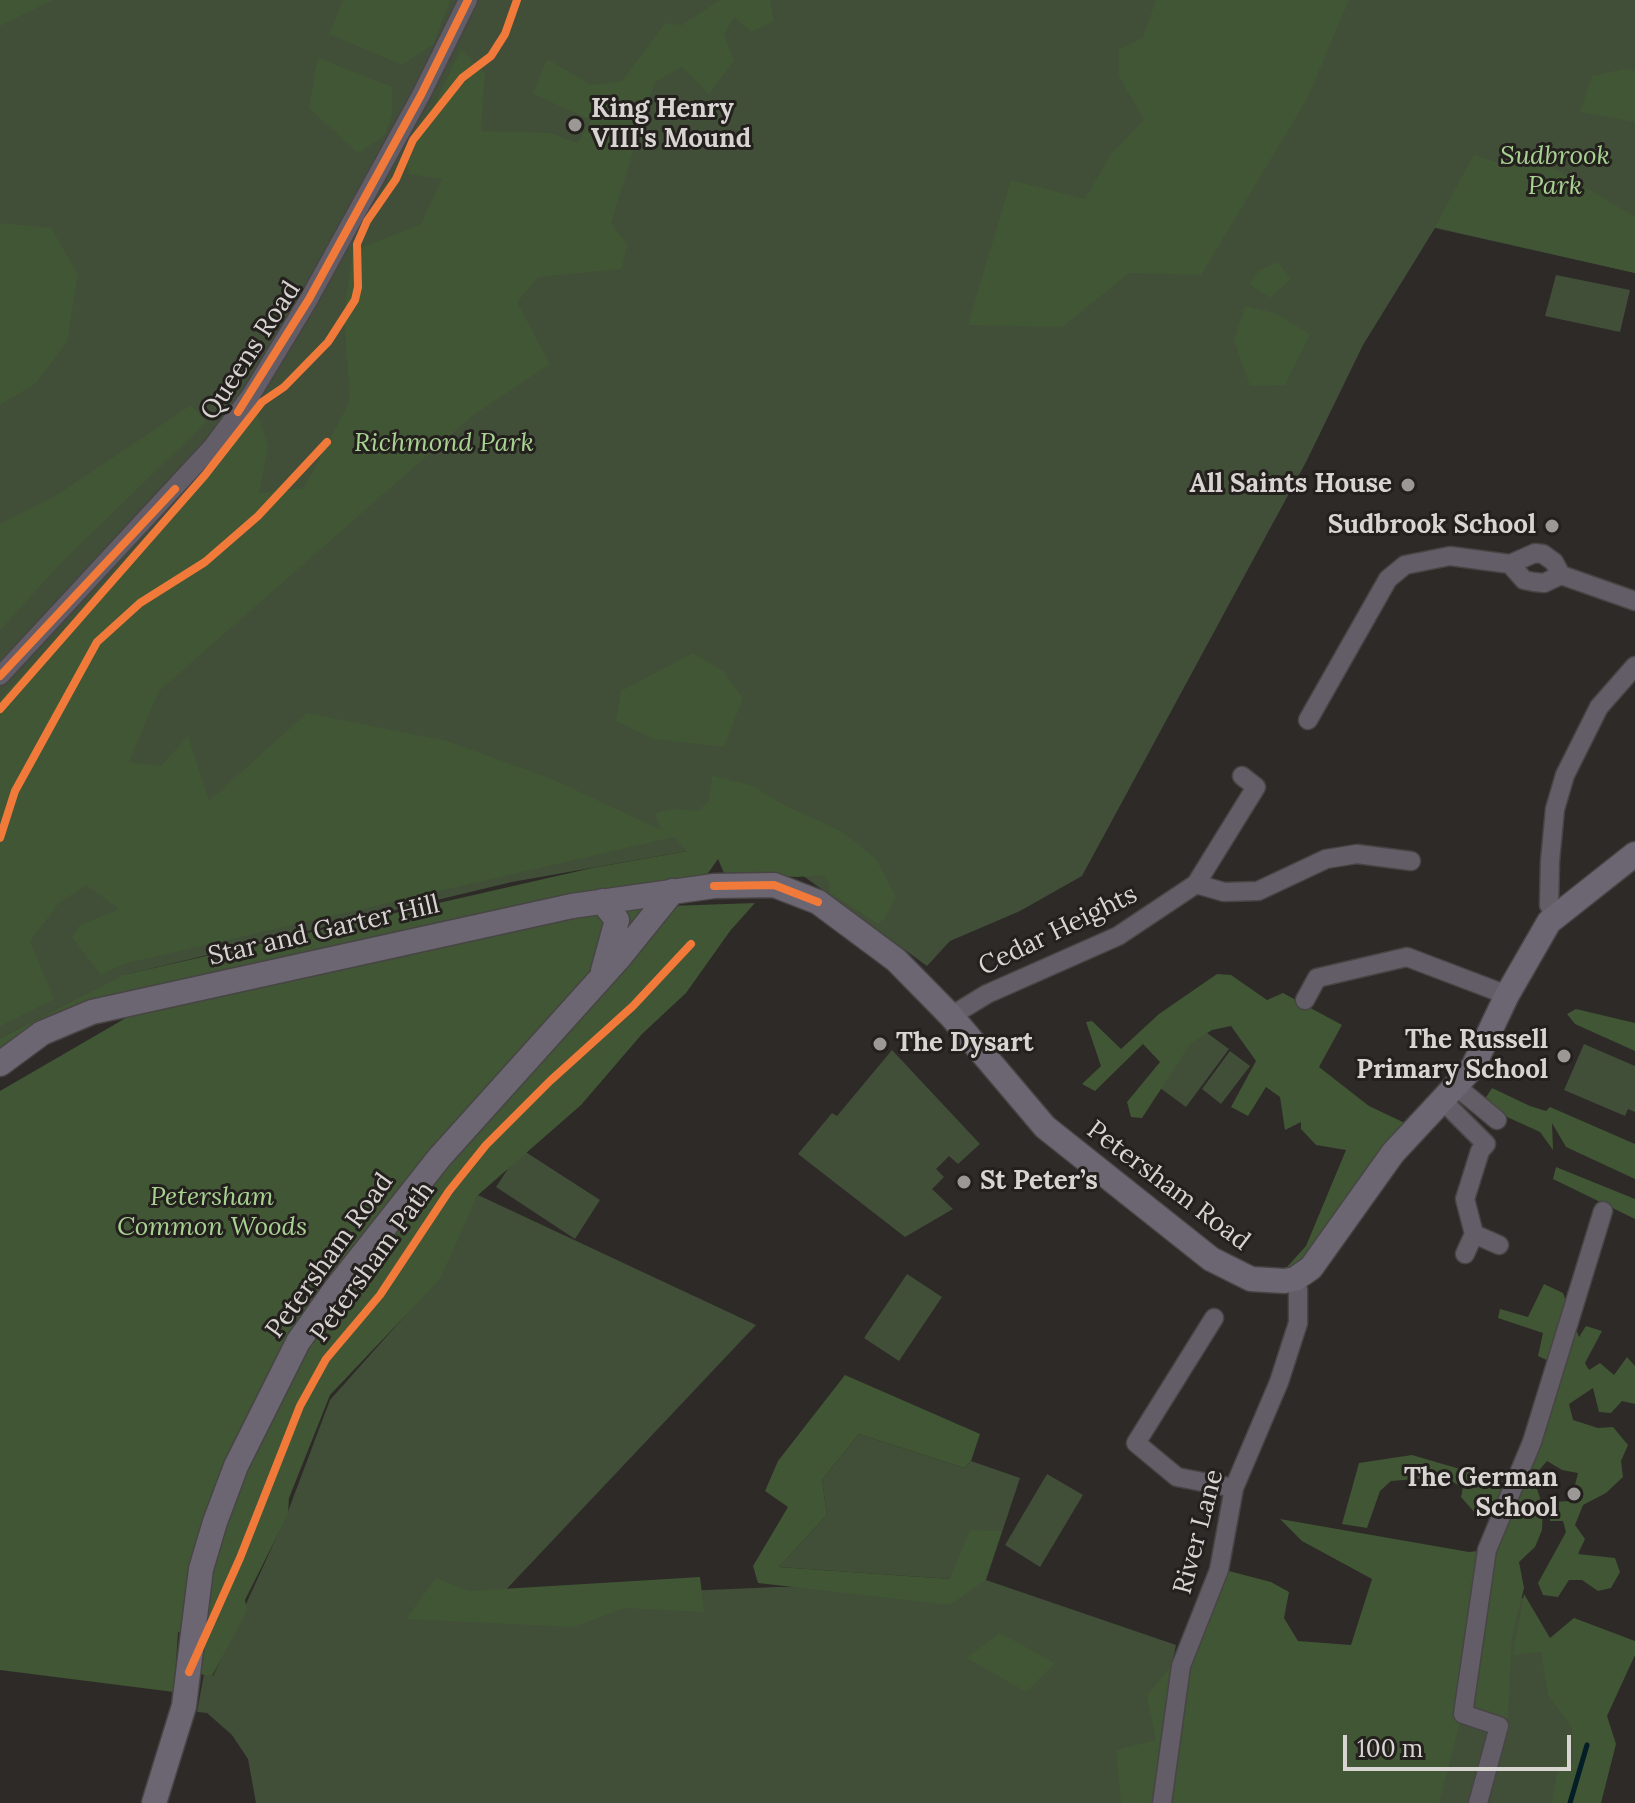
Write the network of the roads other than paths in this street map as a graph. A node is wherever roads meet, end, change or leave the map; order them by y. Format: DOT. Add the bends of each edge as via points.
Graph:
graph roads {
  1 [pos="468,0"];
  2 [pos="1510,564"];
  3 [pos="1561,575"];
  4 [pos="1635,601"];
  5 [pos="1635,666"];
  6 [pos="0,676"];
  7 [pos="1308,720"];
  8 [pos="1256,785"];
  9 [pos="1635,854"];
  10 [pos="1411,861"];
  11 [pos="1196,884"];
  12 [pos="673,891"];
  13 [pos="602,901"];
  14 [pos="1555,916"];
  15 [pos="600,980"];
  16 [pos="1507,995"];
  17 [pos="1305,1000"];
  18 [pos="951,1016"];
  19 [pos="0,1064"];
  20 [pos="1450,1094"];
  21 [pos="1497,1120"];
  22 [pos="1603,1211"];
  23 [pos="1474,1234"];
  24 [pos="1499,1245"];
  25 [pos="1465,1254"];
  26 [pos="1295,1279"];
  27 [pos="1214,1318"];
  28 [pos="1234,1488"];
  29 [pos="154,1803"];
  30 [pos="1162,1803"];
  31 [pos="1478,1803"];
  1 -- 6 [label="street, Queens Road" via="309,299 251,395 204,456"];
  2 -- 3 [label="street" via="1524,580 1544,583"];
  2 -- 3 [label="street" via="1543,554"];
  2 -- 7 [label="street" via="1450,556 1405,565 1388,579"];
  3 -- 4 [label="street"];
  5 -- 14 [label="street" via="1599,707 1565,775 1555,809 1550,861 1549,905"];
  8 -- 11 [label="street, Cedar Heights"];
  9 -- 14 [label="main road"];
  10 -- 11 [label="street" via="1357,854 1326,859 1258,891 1224,892"];
  11 -- 18 [label="street, Cedar Heights" via="1118,936 987,994"];
  12 -- 13 [label="main road, Star and Garter Hill"];
  12 -- 15 [label="main road, Petersham Road"];
  12 -- 18 [label="main road, Petersham Road" via="752,883 808,896 896,960"];
  13 -- 15 [label="main road, Petersham Road" via="617,920"];
  13 -- 19 [label="main road, Star and Garter Hill" via="482,923 92,1012 42,1033"];
  14 -- 16 [label="main road"];
  15 -- 29 [label="main road, Petersham Road" via="439,1158 334,1291 292,1354 236,1466 215,1522 201,1569 184,1706"];
  16 -- 17 [label="street" via="1407,957 1317,978"];
  16 -- 20 [label="main road" via="1478,1060"];
  18 -- 26 [label="main road, Petersham Road" via="1045,1127 1211,1259 1251,1279"];
  20 -- 21 [label="street"];
  20 -- 23 [label="street" via="1486,1144 1465,1199"];
  20 -- 26 [label="main road" via="1393,1153 1311,1268"];
  22 -- 31 [label="street" via="1532,1442 1487,1550 1463,1714 1499,1726"];
  23 -- 24 [label="street"];
  23 -- 25 [label="street"];
  26 -- 28 [label="street, River Lane" via="1298,1323"];
  27 -- 28 [label="street" via="1136,1443 1177,1477"];
  28 -- 30 [label="street, River Lane" via="1219,1570 1181,1666"];
}
